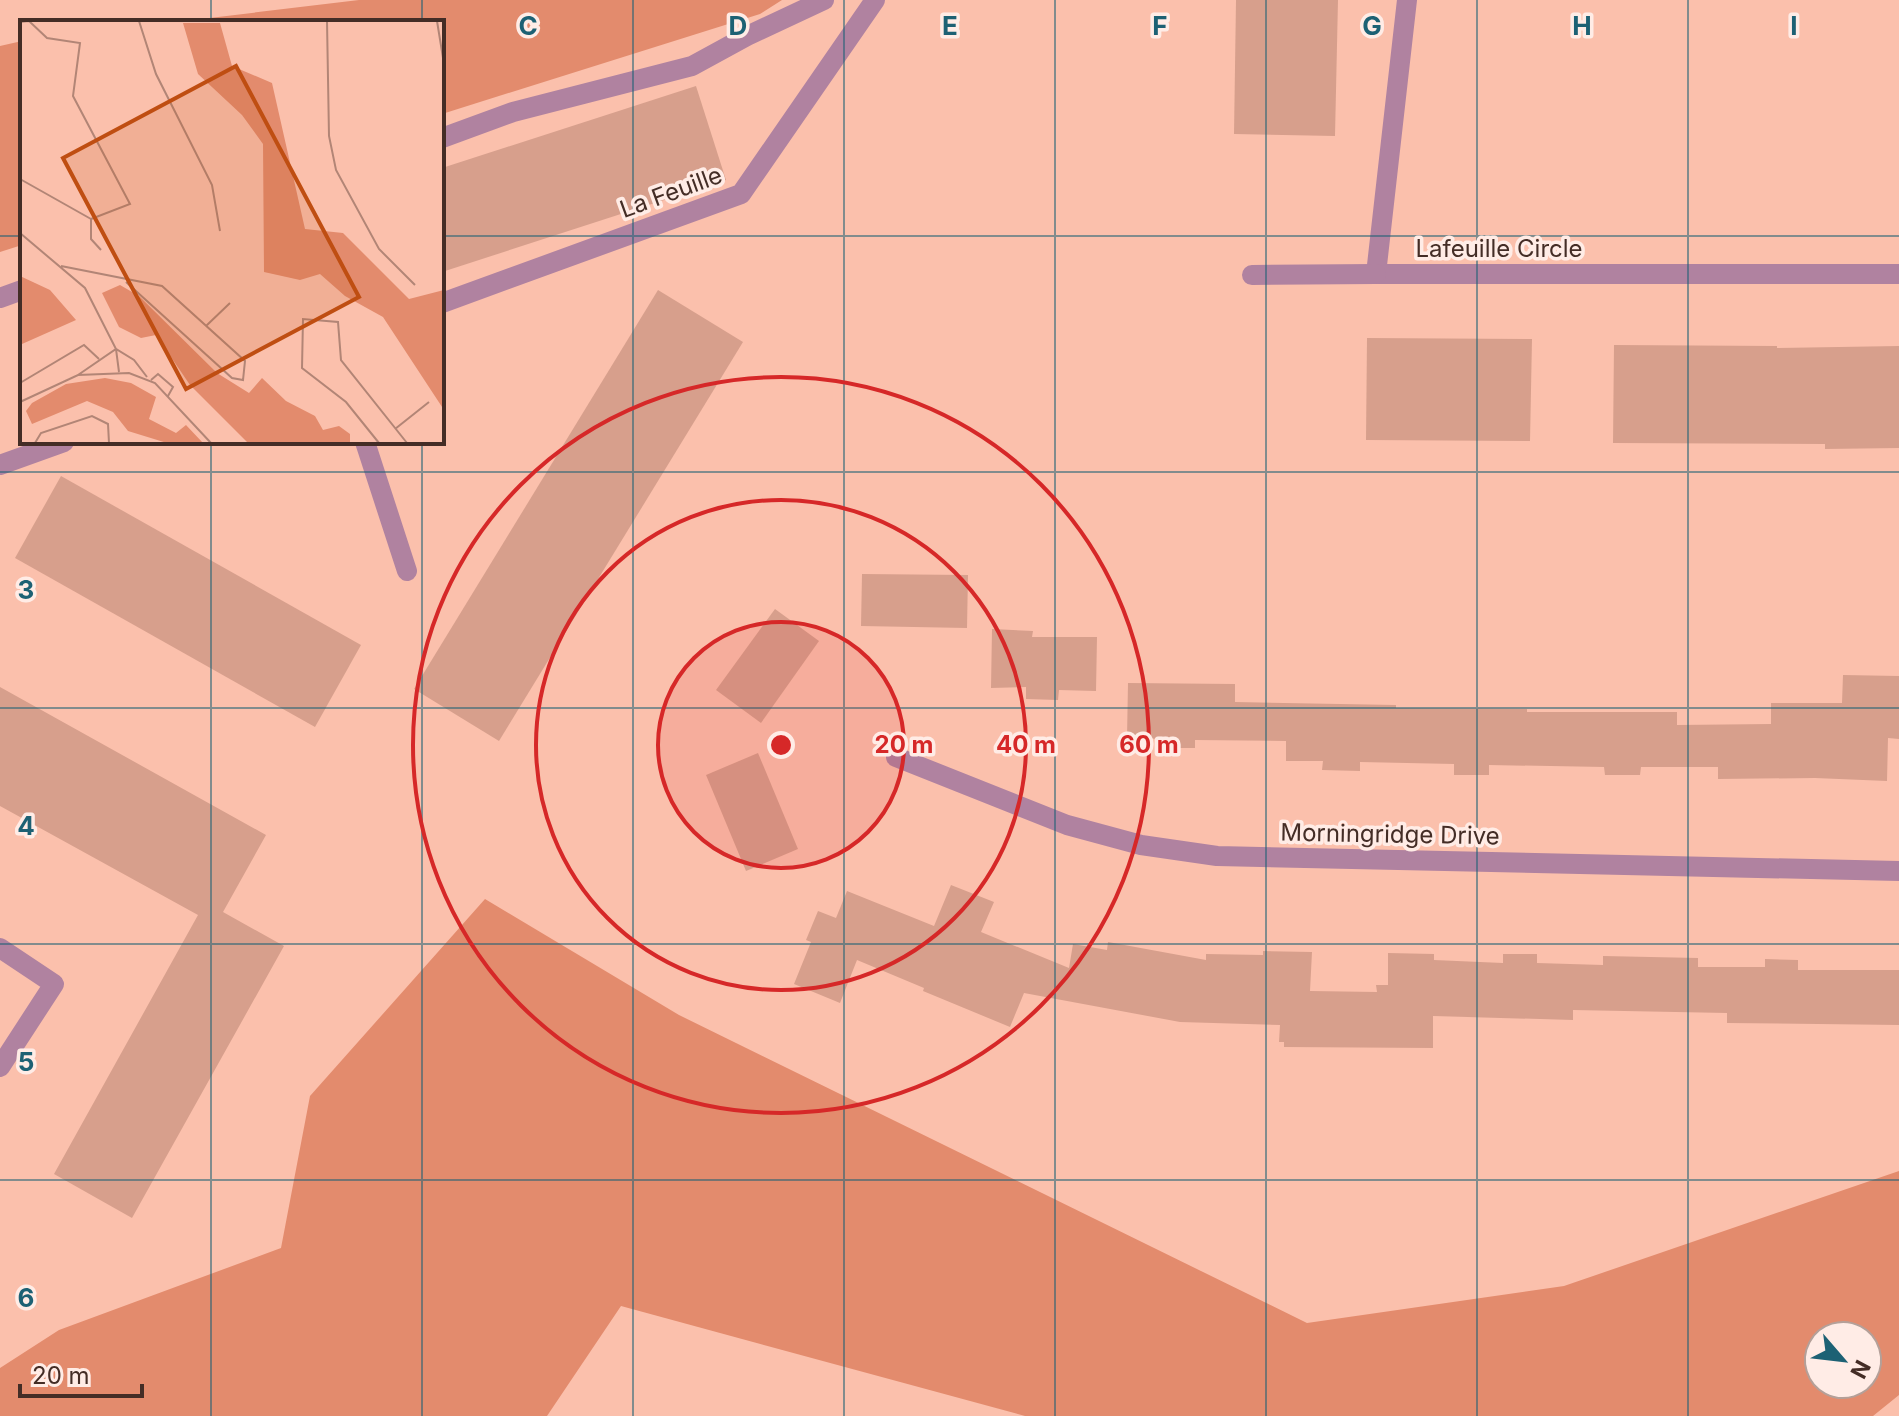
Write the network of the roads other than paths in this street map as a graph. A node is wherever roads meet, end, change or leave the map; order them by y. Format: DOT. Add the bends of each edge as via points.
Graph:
graph roads {
  1 [pos="824,0"];
  2 [pos="875,0"];
  3 [pos="1407,0"];
  4 [pos="444,137"];
  5 [pos="1376,274"];
  6 [pos="1899,274"];
  7 [pos="1252,275"];
  8 [pos="20,291"];
  9 [pos="0,298"];
  10 [pos="444,302"];
  11 [pos="58,444"];
  12 [pos="366,444"];
  13 [pos="0,465"];
  14 [pos="407,571"];
  15 [pos="896,757"];
  16 [pos="1899,871"];
  17 [pos="0,948"];
  18 [pos="0,1067"];
  1 -- 4 [label="street" via="692,66 513,112"];
  2 -- 10 [label="street, La Feuille" via="741,194"];
  3 -- 5 [label="street, Lafeuille Circle"];
  5 -- 6 [label="street, Lafeuille Circle"];
  5 -- 7 [label="street"];
  8 -- 9 [label="street"];
  11 -- 13 [label="street"];
  12 -- 14 [label="street"];
  15 -- 16 [label="street, Morningridge Drive" via="1067,825 1141,845 1217,856"];
  17 -- 18 [label="street" via="54,984"];
}
